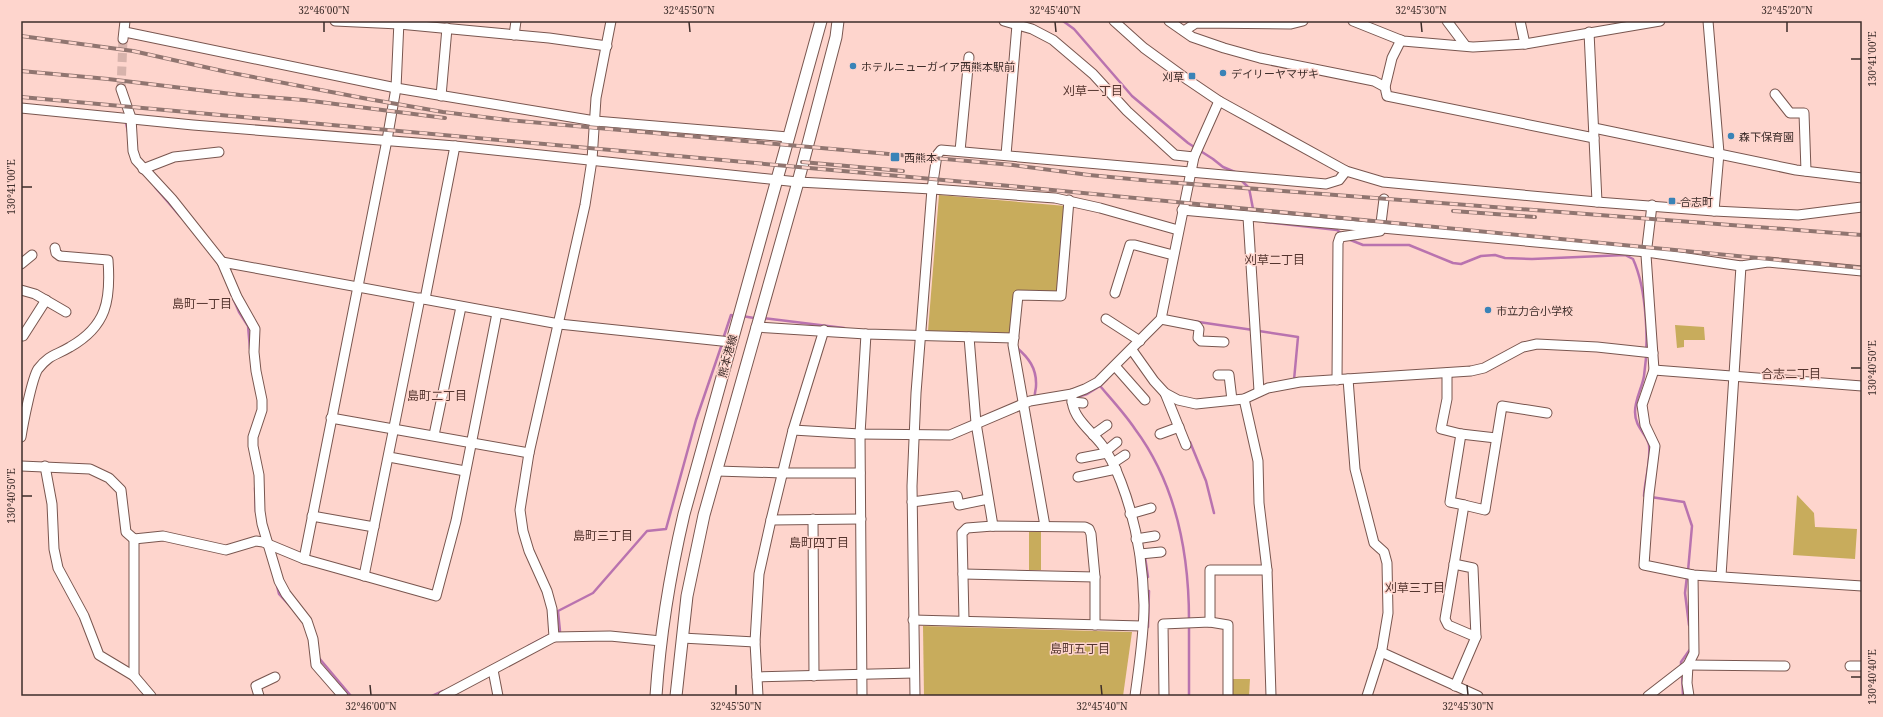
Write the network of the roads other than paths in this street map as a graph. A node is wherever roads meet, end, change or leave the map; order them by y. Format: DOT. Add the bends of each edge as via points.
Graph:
graph roads {
  1 [pos="125,21"];
  2 [pos="335,21"];
  3 [pos="516,21"];
  4 [pos="611,21"];
  5 [pos="821,21"];
  6 [pos="838,21"];
  7 [pos="844,21"];
  8 [pos="1004,21"];
  9 [pos="1169,21"];
  10 [pos="1303,21"];
  11 [pos="1353,21"];
  12 [pos="1448,21"];
  13 [pos="1520,21"];
  14 [pos="1660,21"];
  15 [pos="1708,21"];
  16 [pos="399,22"];
  17 [pos="1241,22"];
  18 [pos="1120,23"];
  19 [pos="1017,25"];
  20 [pos="447,28"];
  21 [pos="1184,31"];
  22 [pos="1589,32"];
  23 [pos="514,35"];
  24 [pos="836,37"];
  25 [pos="1400,40"];
  26 [pos="1525,44"];
  27 [pos="1465,45"];
  28 [pos="606,46"];
  29 [pos="969,58"];
  30 [pos="1385,86"];
  31 [pos="396,88"];
  32 [pos="121,89"];
  33 [pos="1775,94"];
  34 [pos="441,96"];
  35 [pos="1219,101"];
  36 [pos="21,108"];
  37 [pos="131,118"];
  38 [pos="595,122"];
  39 [pos="1594,128"];
  40 [pos="788,137"];
  41 [pos="1594,138"];
  42 [pos="387,140"];
  43 [pos="455,146"];
  44 [pos="219,152"];
  45 [pos="960,152"];
  46 [pos="1718,152"];
  47 [pos="1006,155"];
  48 [pos="1194,157"];
  49 [pos="592,160"];
  50 [pos="143,169"];
  51 [pos="1346,171"];
  52 [pos="1806,171"];
  53 [pos="1190,172"];
  54 [pos="1862,178"];
  55 [pos="776,179"];
  56 [pos="798,182"];
  57 [pos="932,189"];
  58 [pos="1384,199"];
  59 [pos="1069,200"];
  60 [pos="1597,202"];
  61 [pos="1652,205"];
  62 [pos="1862,207"];
  63 [pos="1182,210"];
  64 [pos="1714,211"];
  65 [pos="1248,216"];
  66 [pos="1381,227"];
  67 [pos="1178,230"];
  68 [pos="55,248"];
  69 [pos="1647,252"];
  70 [pos="32,255"];
  71 [pos="1173,255"];
  72 [pos="222,262"];
  73 [pos="21,263"];
  74 [pos="1741,266"];
  75 [pos="1862,271"];
  76 [pos="357,286"];
  77 [pos="21,290"];
  78 [pos="1115,293"];
  79 [pos="422,299"];
  80 [pos="46,300"];
  81 [pos="461,307"];
  82 [pos="66,312"];
  83 [pos="496,313"];
  84 [pos="1106,319"];
  85 [pos="1161,319"];
  86 [pos="560,324"];
  87 [pos="756,327"];
  88 [pos="824,330"];
  89 [pos="866,334"];
  90 [pos="23,336"];
  91 [pos="920,336"];
  92 [pos="969,337"];
  93 [pos="1014,338"];
  94 [pos="1140,341"];
  95 [pos="731,342"];
  96 [pos="1224,342"];
  97 [pos="1132,350"];
  98 [pos="1653,354"];
  99 [pos="1115,366"];
  100 [pos="1654,370"];
  101 [pos="1447,373"];
  102 [pos="1218,375"];
  103 [pos="1735,377"];
  104 [pos="1348,379"];
  105 [pos="1337,380"];
  106 [pos="1862,386"];
  107 [pos="1259,391"];
  108 [pos="1166,393"];
  109 [pos="1072,398"];
  110 [pos="1244,399"];
  111 [pos="1145,400"];
  112 [pos="1232,400"];
  113 [pos="1083,403"];
  114 [pos="1023,404"];
  115 [pos="1547,413"];
  116 [pos="331,418"];
  117 [pos="976,423"];
  118 [pos="1107,425"];
  119 [pos="1179,427"];
  120 [pos="395,428"];
  121 [pos="793,430"];
  122 [pos="860,434"];
  123 [pos="1160,434"];
  124 [pos="1461,434"];
  125 [pos="434,435"];
  126 [pos="914,435"];
  127 [pos="1093,435"];
  128 [pos="21,437"];
  129 [pos="1496,438"];
  130 [pos="471,442"];
  131 [pos="1117,442"];
  132 [pos="1186,445"];
  133 [pos="1106,452"];
  134 [pos="529,453"];
  135 [pos="1125,455"];
  136 [pos="389,457"];
  137 [pos="1082,458"];
  138 [pos="21,466"];
  139 [pos="44,466"];
  140 [pos="1114,466"];
  141 [pos="465,471"];
  142 [pos="717,471"];
  143 [pos="783,473"];
  144 [pos="860,473"];
  145 [pos="1078,477"];
  146 [pos="988,498"];
  147 [pos="912,502"];
  148 [pos="1464,505"];
  149 [pos="1151,508"];
  150 [pos="1130,514"];
  151 [pos="312,516"];
  152 [pos="813,519"];
  153 [pos="861,519"];
  154 [pos="771,520"];
  155 [pos="993,526"];
  156 [pos="1044,526"];
  157 [pos="374,527"];
  158 [pos="1155,536"];
  159 [pos="134,539"];
  160 [pos="1136,539"];
  161 [pos="266,544"];
  162 [pos="1161,552"];
  163 [pos="1140,554"];
  164 [pos="304,558"];
  165 [pos="1454,564"];
  166 [pos="1268,570"];
  167 [pos="963,574"];
  168 [pos="1693,575"];
  169 [pos="364,576"];
  170 [pos="1720,576"];
  171 [pos="1096,577"];
  172 [pos="1862,586"];
  173 [pos="914,620"];
  174 [pos="964,620"];
  175 [pos="1210,622"];
  176 [pos="1095,625"];
  177 [pos="1142,626"];
  178 [pos="1476,636"];
  179 [pos="554,637"];
  180 [pos="682,638"];
  181 [pos="660,641"];
  182 [pos="755,642"];
  183 [pos="1381,652"];
  184 [pos="1688,665"];
  185 [pos="1785,666"];
  186 [pos="1850,666"];
  187 [pos="1862,666"];
  188 [pos="493,670"];
  189 [pos="914,673"];
  190 [pos="862,675"];
  191 [pos="134,676"];
  192 [pos="814,676"];
  193 [pos="275,677"];
  194 [pos="757,677"];
  195 [pos="1455,686"];
  196 [pos="151,696"];
  197 [pos="259,696"];
  198 [pos="343,696"];
  199 [pos="443,696"];
  200 [pos="498,696"];
  201 [pos="656,696"];
  202 [pos="676,696"];
  203 [pos="758,696"];
  204 [pos="862,696"];
  205 [pos="915,696"];
  206 [pos="1135,696"];
  207 [pos="1164,696"];
  208 [pos="1228,696"];
  209 [pos="1271,696"];
  210 [pos="1367,696"];
  211 [pos="1478,696"];
  212 [pos="1648,696"];
  213 [pos="1689,696"];
  1 -- 31 [label="street" via="124,35"];
  2 -- 16 [label="street"];
  3 -- 23 [label="street"];
  4 -- 28 [label="street"];
  5 -- 40 [label="main road, 熊本港線"];
  6 -- 24 [label="main road, 熊本港線"];
  7 -- 24 [label="main road, 熊本港線"];
  8 -- 19 [label="street"];
  9 -- 21 [label="street"];
  10 -- 17 [label="street" via="1291,24"];
  11 -- 25 [label="street"];
  12 -- 27 [label="street"];
  13 -- 26 [label="street"];
  14 -- 22 [label="street"];
  15 -- 46 [label="street"];
  16 -- 20 [label="street"];
  16 -- 31 [label="street"];
  17 -- 21 [label="street" via="1196,24"];
  18 -- 35 [label="street" via="1144,48"];
  19 -- 47 [label="street"];
  19 -- 48 [label="street" via="1042,34 1072,56 1175,155"];
  20 -- 23 [label="street"];
  20 -- 34 [label="street"];
  21 -- 30 [label="street" via="1192,37 1260,58 1374,81"];
  22 -- 26 [label="street"];
  22 -- 39 [label="street"];
  23 -- 28 [label="street"];
  24 -- 56 [label="main road, 熊本港線"];
  25 -- 27 [label="street"];
  25 -- 30 [label="street" via="1392,58"];
  26 -- 27 [label="street" via="1473,47"];
  28 -- 38 [label="street" via="596,98"];
  29 -- 45 [label="street"];
  30 -- 41 [label="street" via="1387,96"];
  31 -- 34 [label="street"];
  31 -- 42 [label="street"];
  32 -- 37 [label="street"];
  33 -- 52 [label="street" via="1790,113 1804,113"];
  34 -- 38 [label="street"];
  35 -- 48 [label="street"];
  35 -- 51 [label="street"];
  36 -- 37 [label="street"];
  37 -- 42 [label="street"];
  37 -- 50 [label="street" via="133,151"];
  38 -- 40 [label="street"];
  38 -- 49 [label="street"];
  39 -- 41 [label="street"];
  39 -- 46 [label="street"];
  40 -- 55 [label="main road, 熊本港線"];
  41 -- 60 [label="street"];
  42 -- 43 [label="street"];
  42 -- 76 [label="street"];
  43 -- 49 [label="street"];
  43 -- 79 [label="street"];
  44 -- 50 [label="street" via="174,157"];
  45 -- 47 [label="street"];
  45 -- 57 [label="street" via="940,150"];
  46 -- 52 [label="street"];
  46 -- 64 [label="street"];
  47 -- 53 [label="street"];
  48 -- 53 [label="street"];
  49 -- 55 [label="street"];
  49 -- 86 [label="street"];
  50 -- 72 [label="street" via="172,199"];
  51 -- 53 [label="street" via="1339,180 1326,184"];
  51 -- 60 [label="street" via="1383,182"];
  52 -- 54 [label="street"];
  53 -- 63 [label="street"];
  55 -- 56 [label="street"];
  55 -- 95 [label="main road, 熊本港線"];
  56 -- 57 [label="street"];
  56 -- 87 [label="main road, 熊本港線"];
  57 -- 59 [label="street"];
  57 -- 91 [label="street"];
  58 -- 66 [label="street"];
  59 -- 67 [label="street"];
  59 -- 93 [label="street" via="1061,296 1018,295"];
  60 -- 61 [label="street"];
  61 -- 64 [label="street"];
  61 -- 69 [label="street"];
  62 -- 64 [label="street" via="1798,215"];
  63 -- 65 [label="street"];
  63 -- 67 [label="street"];
  65 -- 66 [label="street"];
  65 -- 107 [label="street"];
  66 -- 69 [label="street" via="1476,238"];
  66 -- 105 [label="street" via="1380,231 1340,237 1338,243"];
  67 -- 71 [label="street"];
  68 -- 128 [label="street" via="60,256 108,260 109,295 106,311 97,326 84,339 52,354 37,371"];
  69 -- 74 [label="street"];
  69 -- 98 [label="street"];
  70 -- 73 [label="street"];
  71 -- 78 [label="street" via="1130,245"];
  71 -- 85 [label="street"];
  72 -- 76 [label="street"];
  72 -- 161 [label="street" via="237,297 255,329 254,352 262,410 253,437 253,446 259,475 260,511"];
  74 -- 75 [label="street" via="1768,262"];
  74 -- 103 [label="street"];
  76 -- 79 [label="street"];
  76 -- 116 [label="street"];
  77 -- 80 [label="street" via="32,292"];
  79 -- 81 [label="street"];
  79 -- 120 [label="street"];
  80 -- 82 [label="street"];
  80 -- 90 [label="street"];
  81 -- 83 [label="street"];
  81 -- 125 [label="street"];
  83 -- 86 [label="street"];
  83 -- 130 [label="street"];
  84 -- 94 [label="street"];
  85 -- 94 [label="street"];
  85 -- 96 [label="street" via="1197,326 1200,341"];
  86 -- 95 [label="street"];
  86 -- 134 [label="street"];
  87 -- 88 [label="street"];
  87 -- 142 [label="main road, 熊本港線"];
  88 -- 89 [label="street"];
  88 -- 121 [label="street"];
  89 -- 91 [label="street"];
  89 -- 122 [label="street"];
  91 -- 92 [label="street"];
  91 -- 126 [label="street"];
  92 -- 93 [label="street"];
  92 -- 117 [label="street"];
  93 -- 114 [label="street"];
  94 -- 97 [label="street"];
  95 -- 181 [label="main road, 熊本港線" via="684,514"];
  97 -- 99 [label="street"];
  97 -- 108 [label="street"];
  98 -- 100 [label="street"];
  98 -- 101 [label="street" via="1597,347 1537,344 1523,347 1484,368"];
  99 -- 109 [label="street" via="1092,386"];
  99 -- 111 [label="street"];
  100 -- 103 [label="street"];
  100 -- 168 [label="street" via="1642,406 1645,425 1655,446 1648,494 1644,565"];
  101 -- 104 [label="street"];
  101 -- 124 [label="street" via="1447,399 1441,429"];
  102 -- 112 [label="street" via="1229,375"];
  103 -- 106 [label="street"];
  103 -- 170 [label="street"];
  104 -- 105 [label="street"];
  104 -- 183 [label="street" via="1355,469 1372,539 1384,552 1387,562 1388,613"];
  105 -- 107 [label="street" via="1279,385"];
  107 -- 110 [label="street"];
  108 -- 112 [label="street" via="1188,403 1204,404"];
  108 -- 119 [label="street"];
  109 -- 113 [label="street"];
  109 -- 114 [label="street"];
  109 -- 127 [label="street" via="1076,415"];
  110 -- 112 [label="street"];
  110 -- 166 [label="street" via="1258,461 1259,503"];
  114 -- 117 [label="street"];
  114 -- 156 [label="street"];
  115 -- 129 [label="street" via="1502,406"];
  116 -- 120 [label="street"];
  116 -- 151 [label="street"];
  117 -- 126 [label="street" via="950,435"];
  117 -- 146 [label="street"];
  118 -- 127 [label="street"];
  119 -- 123 [label="street"];
  119 -- 132 [label="street"];
  120 -- 125 [label="street"];
  120 -- 136 [label="street"];
  121 -- 122 [label="street"];
  121 -- 143 [label="street"];
  122 -- 126 [label="street"];
  122 -- 144 [label="street"];
  124 -- 129 [label="street"];
  124 -- 148 [label="street" via="1450,502"];
  125 -- 130 [label="street"];
  126 -- 147 [label="street"];
  127 -- 133 [label="street"];
  129 -- 148 [label="street" via="1485,510"];
  130 -- 134 [label="street"];
  130 -- 141 [label="street"];
  131 -- 133 [label="street"];
  133 -- 137 [label="street"];
  133 -- 140 [label="street"];
  134 -- 179 [label="street" via="520,510 529,551 552,609"];
  135 -- 140 [label="street"];
  136 -- 141 [label="street"];
  136 -- 157 [label="street"];
  138 -- 139 [label="street"];
  139 -- 159 [label="street" via="90,469 109,478 121,490 126,532"];
  139 -- 191 [label="street" via="52,504 54,549 58,568 84,616 99,656"];
  140 -- 145 [label="street"];
  140 -- 150 [label="street"];
  141 -- 169 [label="street" via="456,521 436,596"];
  142 -- 143 [label="street"];
  142 -- 180 [label="main road, 熊本港線" via="695,555"];
  143 -- 144 [label="street"];
  143 -- 154 [label="street"];
  144 -- 153 [label="street"];
  146 -- 147 [label="street" via="959,505 957,496"];
  146 -- 155 [label="street"];
  147 -- 173 [label="street"];
  148 -- 165 [label="street"];
  149 -- 150 [label="street"];
  150 -- 160 [label="street"];
  151 -- 157 [label="street"];
  151 -- 164 [label="street"];
  152 -- 153 [label="street"];
  152 -- 154 [label="street"];
  152 -- 192 [label="street"];
  153 -- 190 [label="street"];
  154 -- 182 [label="street" via="760,574"];
  155 -- 156 [label="street"];
  155 -- 167 [label="street" via="967,528 962,533"];
  156 -- 171 [label="street" via="1089,529"];
  157 -- 169 [label="street"];
  158 -- 160 [label="street"];
  159 -- 161 [label="street" via="163,536 226,550 256,541"];
  159 -- 191 [label="street"];
  160 -- 163 [label="street"];
  161 -- 164 [label="street"];
  161 -- 198 [label="street" via="286,594 307,621 313,639 316,665"];
  162 -- 163 [label="street"];
  163 -- 177 [label="street" via="1144,606"];
  164 -- 169 [label="street"];
  165 -- 178 [label="street" via="1473,568"];
  165 -- 178 [label="street" via="1445,619 1448,626"];
  166 -- 175 [label="street" via="1210,570"];
  166 -- 209 [label="street"];
  167 -- 171 [label="street"];
  167 -- 174 [label="street"];
  168 -- 170 [label="street"];
  168 -- 184 [label="street" via="1694,653"];
  170 -- 172 [label="street"];
  171 -- 176 [label="street"];
  173 -- 174 [label="street"];
  173 -- 189 [label="street"];
  174 -- 176 [label="street"];
  175 -- 207 [label="street" via="1163,624"];
  175 -- 208 [label="street" via="1228,625"];
  176 -- 177 [label="street"];
  177 -- 206 [label="street"];
  178 -- 195 [label="street"];
  179 -- 181 [label="street" via="610,636"];
  179 -- 188 [label="street"];
  180 -- 182 [label="street"];
  180 -- 202 [label="main road, 熊本港線"];
  181 -- 201 [label="main road, 熊本港線"];
  182 -- 194 [label="street"];
  183 -- 195 [label="street"];
  183 -- 210 [label="street"];
  184 -- 185 [label="street"];
  184 -- 212 [label="street"];
  184 -- 213 [label="street"];
  186 -- 187 [label="street"];
  188 -- 199 [label="street"];
  188 -- 200 [label="street"];
  189 -- 190 [label="street"];
  189 -- 205 [label="street"];
  190 -- 192 [label="street"];
  190 -- 204 [label="street"];
  191 -- 196 [label="street"];
  192 -- 194 [label="street"];
  193 -- 197 [label="street" via="256,686"];
  194 -- 203 [label="street"];
  195 -- 211 [label="street"];
}
